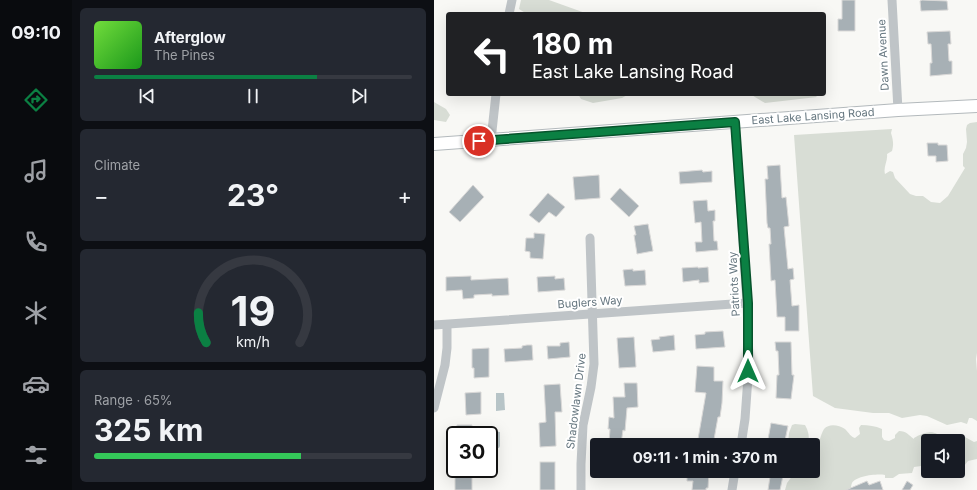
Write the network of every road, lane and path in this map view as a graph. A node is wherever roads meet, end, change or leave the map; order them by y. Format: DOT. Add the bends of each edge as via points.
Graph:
graph roads {
  1 [pos="512,0"];
  2 [pos="892,0"];
  3 [pos="510,12"];
  4 [pos="496,96"];
  5 [pos="977,106"];
  6 [pos="898,110"];
  7 [pos="735,122"];
  8 [pos="491,140"];
  9 [pos="434,144"];
  10 [pos="590,238"];
  11 [pos="748,303"];
  12 [pos="593,314"];
  13 [pos="434,325"];
  14 [pos="447,325"];
  15 [pos="434,408"];
  16 [pos="741,438"];
  17 [pos="734,478"];
  18 [pos="581,490"];
  19 [pos="732,490"];
  1 -- 3 [label="street"];
  2 -- 6 [label="street, Dawn Avenue"];
  4 -- 8 [label="street"];
  5 -- 6 [label="main road, East Lake Lansing Road"];
  6 -- 7 [label="main road, East Lake Lansing Road"];
  7 -- 8 [label="main road, East Lake Lansing Road"];
  7 -- 11 [label="street, Patriots Way"];
  8 -- 9 [label="main road, East Lake Lansing Road"];
  10 -- 12 [label="street, Shadowlawn Drive"];
  11 -- 12 [label="street, Buglers Way"];
  11 -- 16 [label="street, Patriots Way" via="749,363"];
  12 -- 14 [label="street, Buglers Way"];
  12 -- 18 [label="street, Shadowlawn Drive" via="594,364 583,425"];
  13 -- 14 [label="street, Buglers Way"];
  14 -- 15 [label="street" via="445,365"];
  17 -- 19 [label="street"];
}
